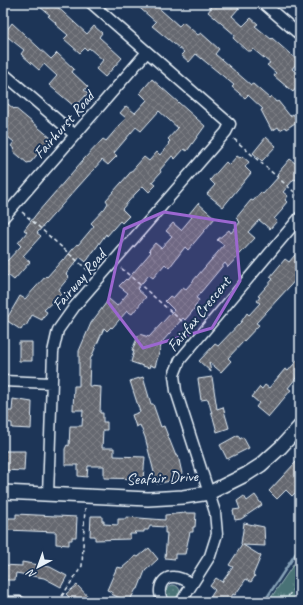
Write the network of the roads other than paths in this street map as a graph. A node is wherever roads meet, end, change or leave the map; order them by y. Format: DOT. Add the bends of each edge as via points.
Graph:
graph roads {
  1 [pos="91,3"];
  2 [pos="263,3"];
  3 [pos="300,35"];
  4 [pos="147,52"];
  5 [pos="3,73"];
  6 [pos="75,135"];
  7 [pos="300,217"];
  8 [pos="3,218"];
  9 [pos="3,381"];
  10 [pos="51,383"];
  11 [pos="300,426"];
  12 [pos="3,492"];
  13 [pos="209,492"];
  14 [pos="48,494"];
  15 [pos="192,584"];
  16 [pos="3,602"];
  17 [pos="20,602"];
  18 [pos="164,602"];
  19 [pos="181,602"];
  1 -- 4 [label="street"];
  2 -- 3 [label="street"];
  4 -- 6 [label="street, Fairhurst Road"];
  4 -- 10 [label="street, Fairway Road" via="228,128 67,316 58,330 53,352"];
  5 -- 6 [label="street"];
  6 -- 8 [label="street, Fairhurst Road"];
  7 -- 13 [label="street, Fairfax Crescent" via="198,336 180,360 174,375 174,382"];
  9 -- 10 [label="street"];
  10 -- 14 [label="street, Fairway Road"];
  11 -- 13 [label="street, Seafair Drive" via="261,465"];
  12 -- 14 [label="street, Seafair Drive"];
  13 -- 14 [label="street, Seafair Drive" via="161,499"];
  13 -- 15 [label="street, Fairfax Crescent" via="215,512 217,534 210,556"];
  15 -- 18 [label="street" via="174,577 165,579 159,592"];
  15 -- 19 [label="street, Fairfax Crescent"];
  16 -- 17 [label="street"];
}
